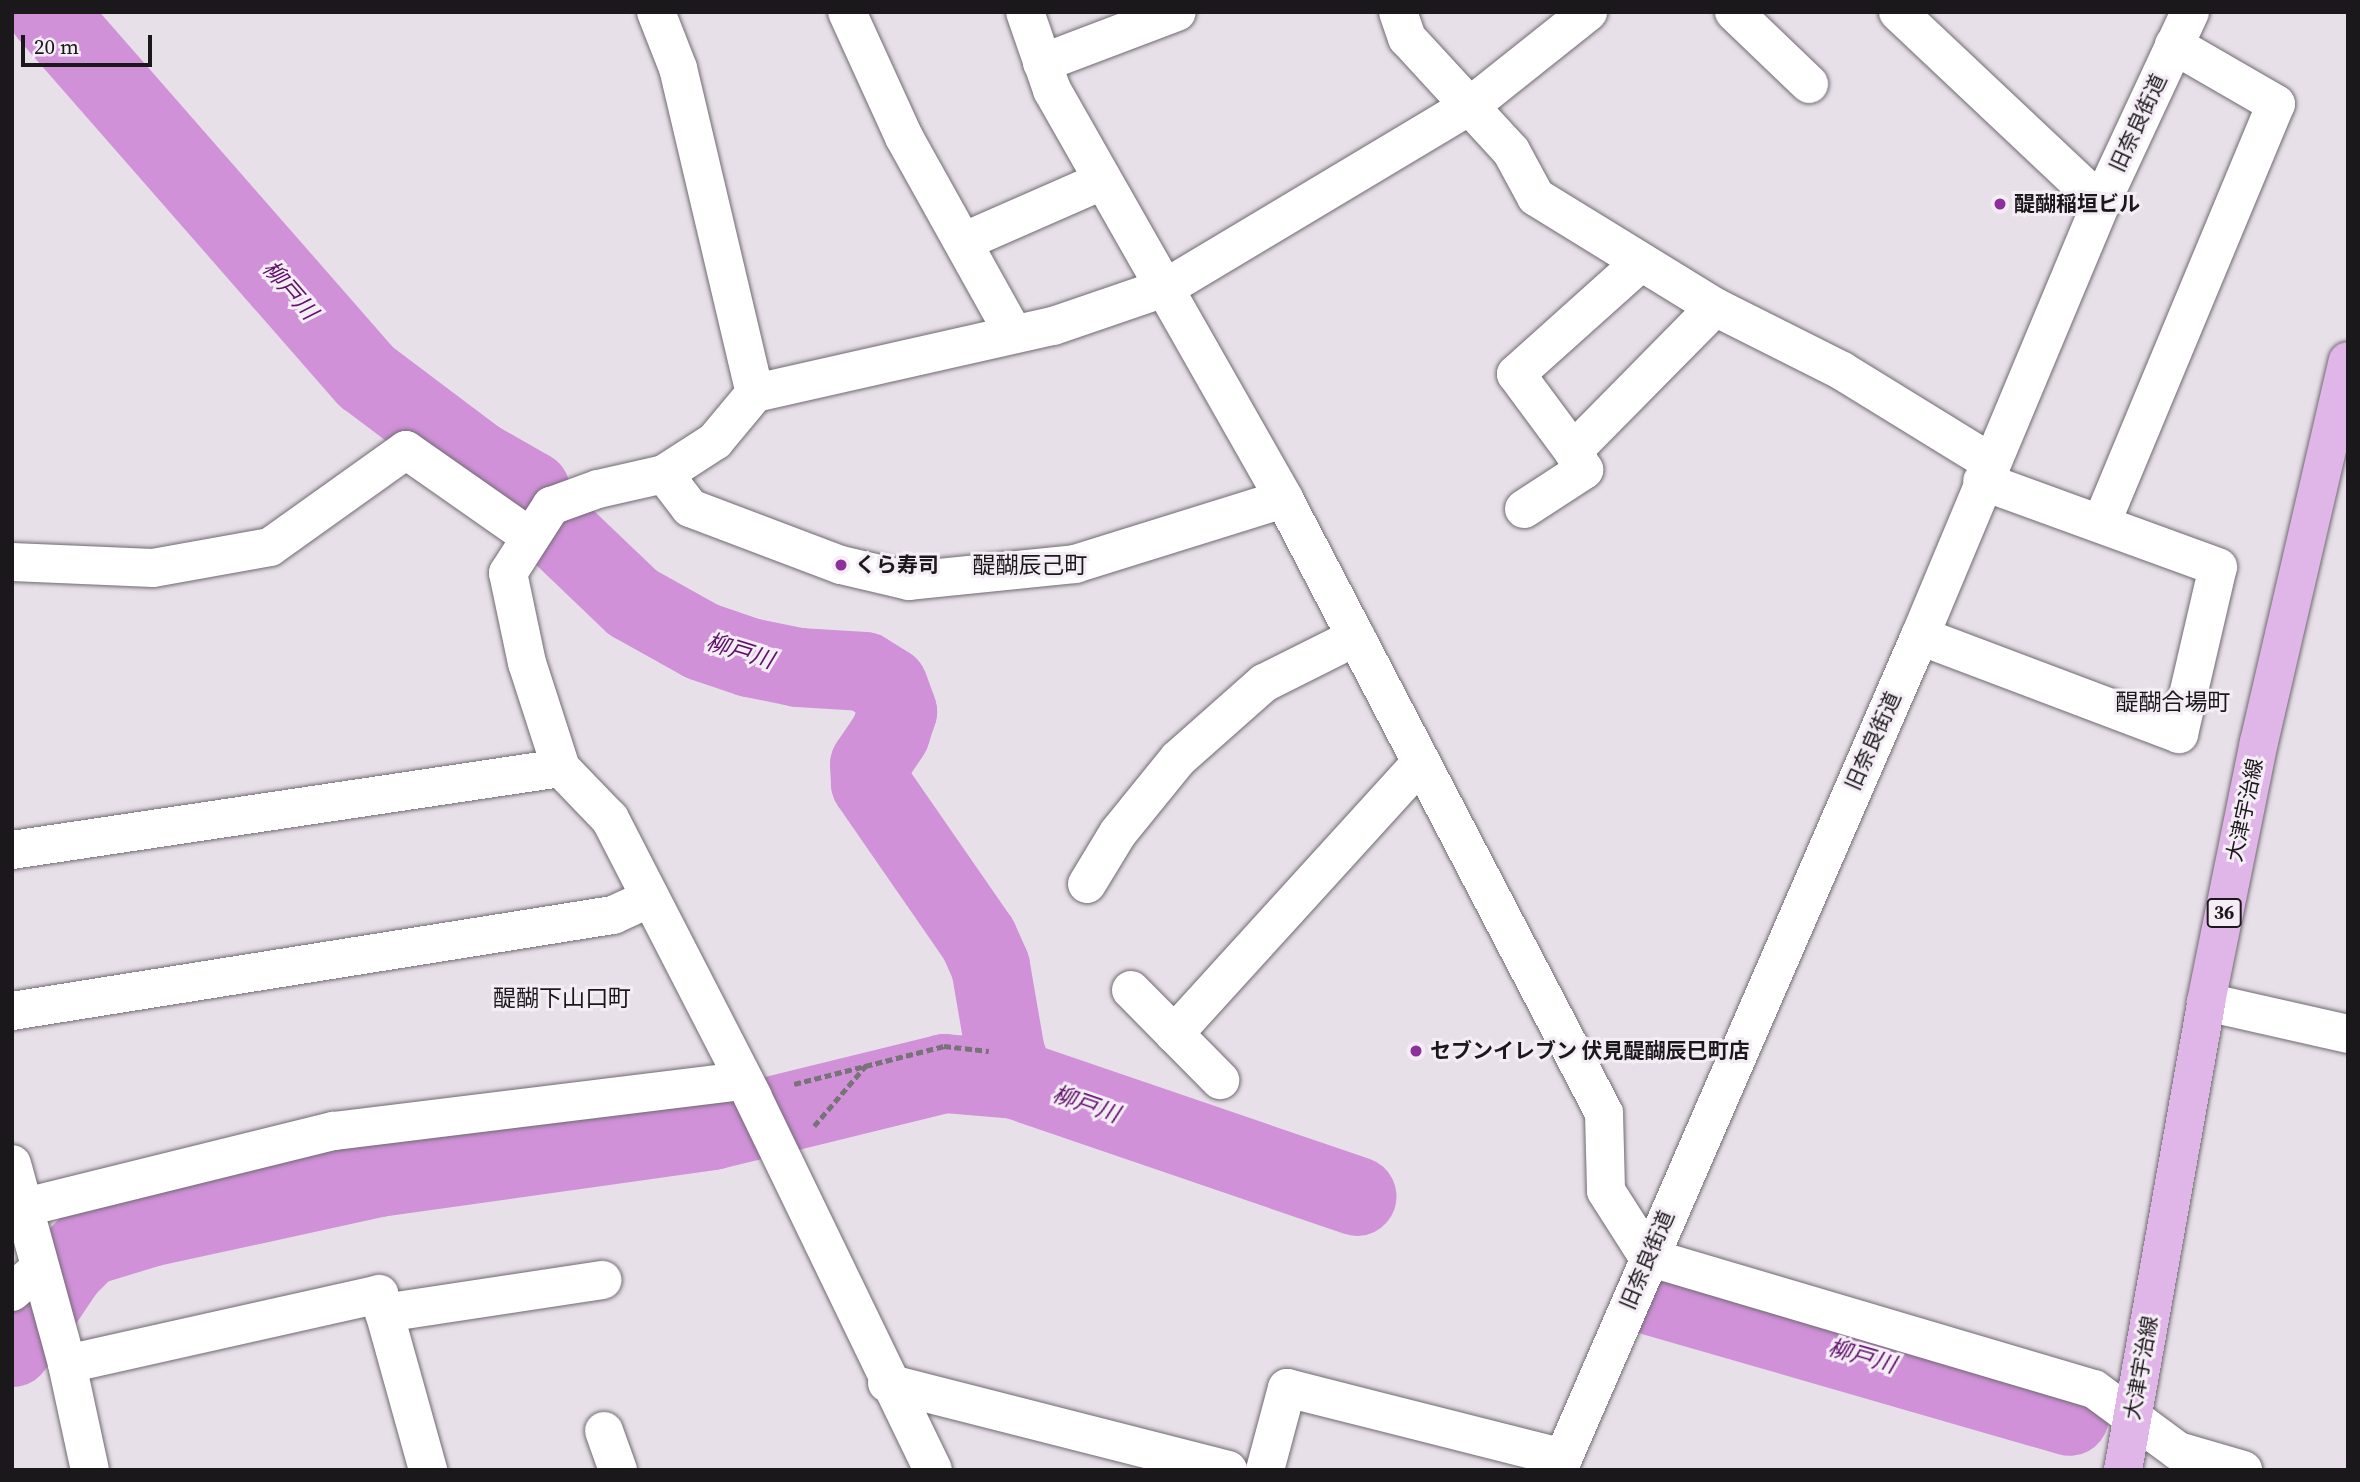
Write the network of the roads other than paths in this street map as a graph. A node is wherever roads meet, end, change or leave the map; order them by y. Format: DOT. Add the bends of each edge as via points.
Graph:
graph roads {
  1 [pos="656,12"];
  2 [pos="847,12"];
  3 [pos="1025,12"];
  4 [pos="1177,12"];
  5 [pos="1398,12"];
  6 [pos="1588,12"];
  7 [pos="1734,12"];
  8 [pos="1898,12"];
  9 [pos="2182,29"];
  10 [pos="1042,63"];
  11 [pos="1809,84"];
  12 [pos="1470,106"];
  13 [pos="1102,181"];
  14 [pos="2101,203"];
  15 [pos="965,242"];
  16 [pos="1641,262"];
  17 [pos="1167,287"];
  18 [pos="1715,307"];
  19 [pos="1013,333"];
  20 [pos="2348,361"];
  21 [pos="755,393"];
  22 [pos="1573,451"];
  23 [pos="1986,471"];
  24 [pos="664,474"];
  25 [pos="1284,499"];
  26 [pos="1524,509"];
  27 [pos="2101,524"];
  28 [pos="529,536"];
  29 [pos="12,562"];
  30 [pos="1356,636"];
  31 [pos="1920,636"];
  32 [pos="1421,763"];
  33 [pos="561,768"];
  34 [pos="12,850"];
  35 [pos="1087,884"];
  36 [pos="650,898"];
  37 [pos="1131,990"];
  38 [pos="2206,1002"];
  39 [pos="12,1011"];
  40 [pos="1174,1034"];
  41 [pos="2348,1034"];
  42 [pos="1220,1080"];
  43 [pos="766,1111"];
  44 [pos="12,1164"];
  45 [pos="26,1206"];
  46 [pos="1648,1257"];
  47 [pos="31,1278"];
  48 [pos="603,1280"];
  49 [pos="384,1313"];
  50 [pos="67,1362"];
  51 [pos="887,1383"];
  52 [pos="2132,1415"];
  53 [pos="604,1431"];
  54 [pos="1560,1464"];
  55 [pos="90,1470"];
  56 [pos="428,1470"];
  57 [pos="618,1470"];
  58 [pos="933,1470"];
  59 [pos="1228,1470"];
  60 [pos="1265,1470"];
  61 [pos="2123,1470"];
  62 [pos="2243,1470"];
  1 -- 21 [label="street" via="678,68"];
  2 -- 15 [label="street" via="904,136"];
  3 -- 10 [label="street"];
  4 -- 10 [label="street"];
  5 -- 12 [label="street" via="1407,38"];
  6 -- 12 [label="street"];
  7 -- 11 [label="street"];
  8 -- 14 [label="street"];
  9 -- 14 [label="street, 旧奈良街道"];
  9 -- 27 [label="street" via="2276,104"];
  10 -- 13 [label="street"];
  12 -- 16 [label="street" via="1511,151 1536,197"];
  12 -- 17 [label="street"];
  13 -- 15 [label="street"];
  13 -- 17 [label="street"];
  14 -- 23 [label="street, 旧奈良街道"];
  15 -- 19 [label="street"];
  16 -- 18 [label="street"];
  16 -- 22 [label="street" via="1516,374"];
  17 -- 19 [label="street" via="1053,326"];
  17 -- 25 [label="street"];
  18 -- 22 [label="street"];
  18 -- 23 [label="street" via="1842,371"];
  19 -- 21 [label="street"];
  20 -- 38 [label="main road, 大津宇治線 / 36" via="2259,742"];
  21 -- 24 [label="street" via="715,441"];
  22 -- 26 [label="street" via="1584,470"];
  23 -- 27 [label="street"];
  23 -- 31 [label="street, 旧奈良街道"];
  24 -- 25 [label="street" via="690,508 841,565 909,581 1075,564"];
  24 -- 28 [label="street" via="598,489 551,506"];
  25 -- 30 [label="street"];
  27 -- 31 [label="street" via="2218,567 2179,734"];
  28 -- 29 [label="street" via="406,450 270,547 153,568"];
  28 -- 33 [label="street" via="508,573 527,663"];
  30 -- 32 [label="street"];
  30 -- 35 [label="street" via="1264,683 1178,759 1118,833"];
  31 -- 46 [label="street, 旧奈良街道"];
  32 -- 40 [label="street"];
  32 -- 46 [label="street" via="1604,1113 1606,1191"];
  33 -- 34 [label="street"];
  33 -- 36 [label="street" via="610,819"];
  36 -- 39 [label="street" via="613,915"];
  36 -- 43 [label="street"];
  37 -- 40 [label="street"];
  38 -- 41 [label="street"];
  38 -- 52 [label="main road, 大津宇治線 / 36"];
  40 -- 42 [label="street"];
  43 -- 45 [label="street" via="334,1131"];
  43 -- 51 [label="street"];
  44 -- 45 [label="street"];
  45 -- 47 [label="street"];
  46 -- 52 [label="street" via="2094,1389"];
  46 -- 54 [label="street, 旧奈良街道"];
  47 -- 50 [label="street"];
  48 -- 49 [label="street"];
  49 -- 50 [label="street" via="379,1294"];
  49 -- 56 [label="street"];
  50 -- 55 [label="street"];
  51 -- 58 [label="street"];
  51 -- 59 [label="street"];
  52 -- 61 [label="main road, 大津宇治線 / 36"];
  52 -- 62 [label="street" via="2178,1451"];
  53 -- 57 [label="street"];
  54 -- 60 [label="street" via="1287,1388"];
}
